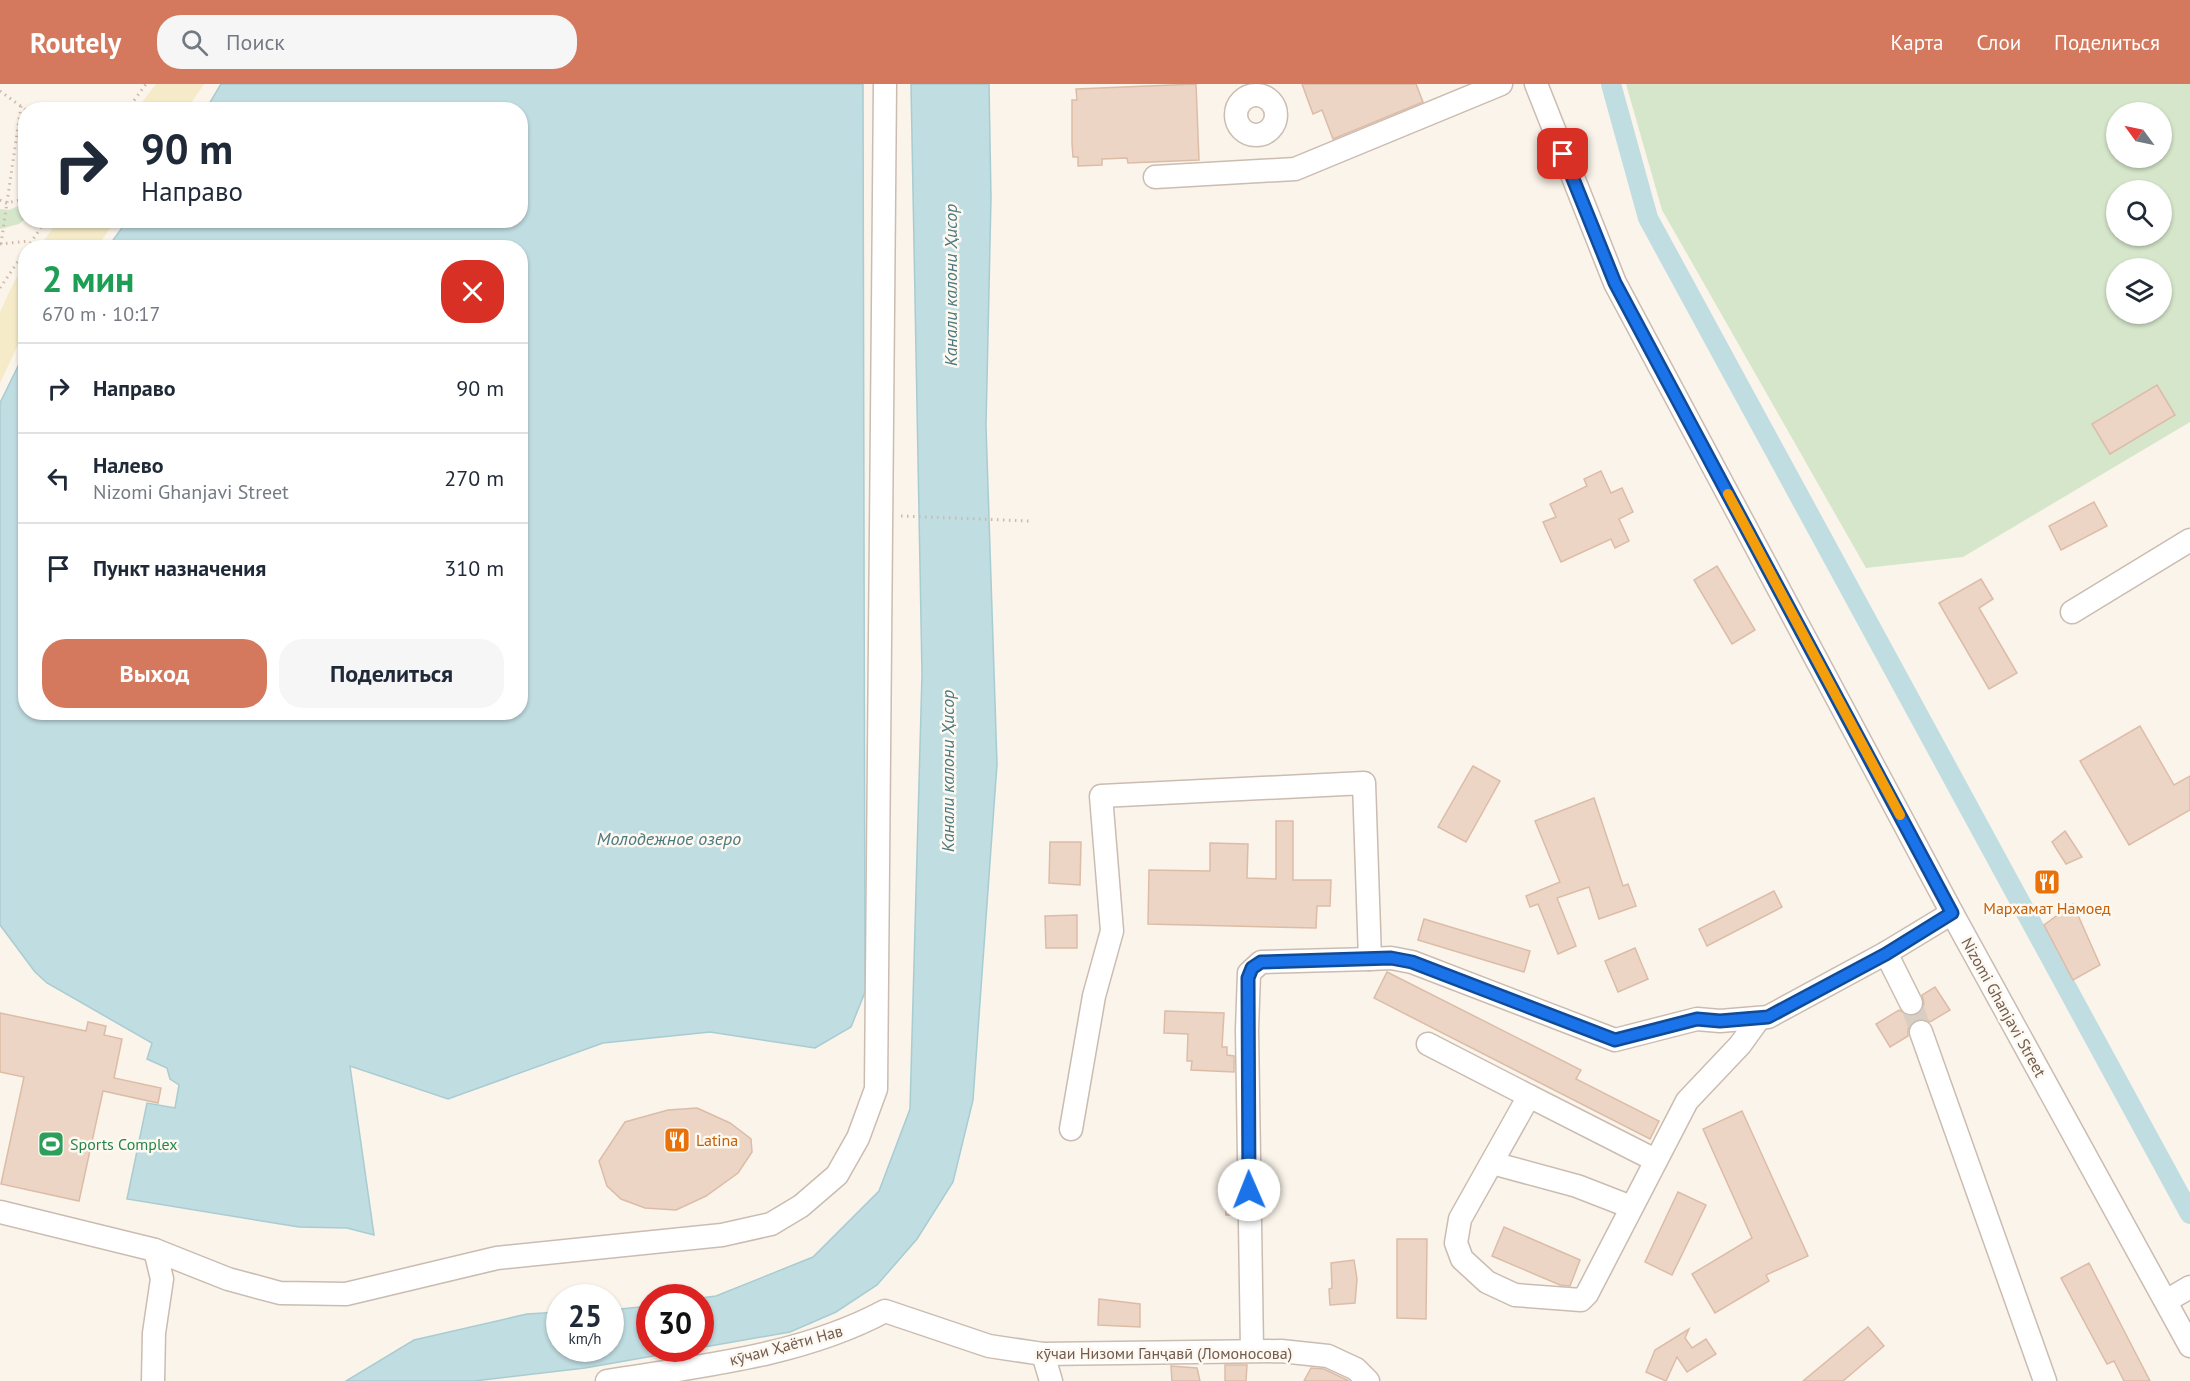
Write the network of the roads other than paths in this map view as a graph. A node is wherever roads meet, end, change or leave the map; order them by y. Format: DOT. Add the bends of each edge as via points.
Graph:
graph roads {
  1 [pos="885,84"];
  2 [pos="1501,84"];
  3 [pos="1536,84"];
  4 [pos="1267,132"];
  5 [pos="1274,170"];
  6 [pos="1155,177"];
  7 [pos="2190,540"];
  8 [pos="2072,612"];
  9 [pos="1952,913"];
  10 [pos="1886,954"];
  11 [pos="1370,959"];
  12 [pos="1911,1003"];
  13 [pos="1758,1020"];
  14 [pos="1921,1032"];
  15 [pos="1428,1044"];
  16 [pos="1529,1096"];
  17 [pos="1071,1129"];
  18 [pos="1655,1160"];
  19 [pos="1492,1163"];
  20 [pos="1631,1207"];
  21 [pos="0,1212"];
  22 [pos="155,1250"];
  23 [pos="2190,1287"];
  24 [pos="2166,1301"];
  25 [pos="954,1335"];
  26 [pos="2190,1346"];
  27 [pos="1252,1350"];
  28 [pos="1043,1354"];
  29 [pos="153,1381"];
  30 [pos="607,1381"];
  31 [pos="1051,1381"];
  32 [pos="1368,1381"];
  33 [pos="2045,1381"];
  1 -- 22 [label="street" via="876,1089 858,1138 837,1175 801,1206 771,1224 722,1235 497,1258 346,1294 280,1293 228,1279"];
  2 -- 5 [label="street" via="1296,169"];
  3 -- 9 [label="street, Nizomi Ghanjavi Street" via="1615,283"];
  4 -- 5 [label="street"];
  5 -- 6 [label="street"];
  7 -- 8 [label="street"];
  9 -- 10 [label="street"];
  9 -- 24 [label="street, Nizomi Ghanjavi Street"];
  10 -- 12 [label="street"];
  10 -- 13 [label="street" via="1781,1012"];
  11 -- 13 [label="street" via="1412,962 1615,1040 1697,1019"];
  11 -- 17 [label="street" via="1364,783 1101,796 1112,931 1089,1017"];
  11 -- 27 [label="street" via="1261,962 1249,973"];
  13 -- 18 [label="street" via="1687,1101"];
  14 -- 33 [label="street"];
  15 -- 16 [label="street"];
  16 -- 18 [label="street"];
  16 -- 19 [label="street"];
  18 -- 20 [label="street"];
  19 -- 20 [label="street" via="1577,1186"];
  19 -- 20 [label="street" via="1460,1219 1456,1243 1462,1259 1487,1282 1515,1295 1581,1300"];
  21 -- 22 [label="street"];
  22 -- 29 [label="street" via="162,1279 154,1333"];
  23 -- 24 [label="street"];
  24 -- 26 [label="street, Nizomi Ghanjavi Street"];
  25 -- 28 [label="street, кӯчаи Низоми Ганҷавӣ (Ломоносова)" via="1006,1351"];
  25 -- 30 [label="street, кӯчаи Ҳаёти Нав" via="885,1311 859,1325 800,1344 717,1363"];
  27 -- 28 [label="street, кӯчаи Низоми Ганҷавӣ (Ломоносова)"];
  27 -- 32 [label="street, кӯчаи Низоми Ганҷавӣ (Ломоносова)" via="1328,1356 1356,1369"];
  28 -- 31 [label="street"];
}
